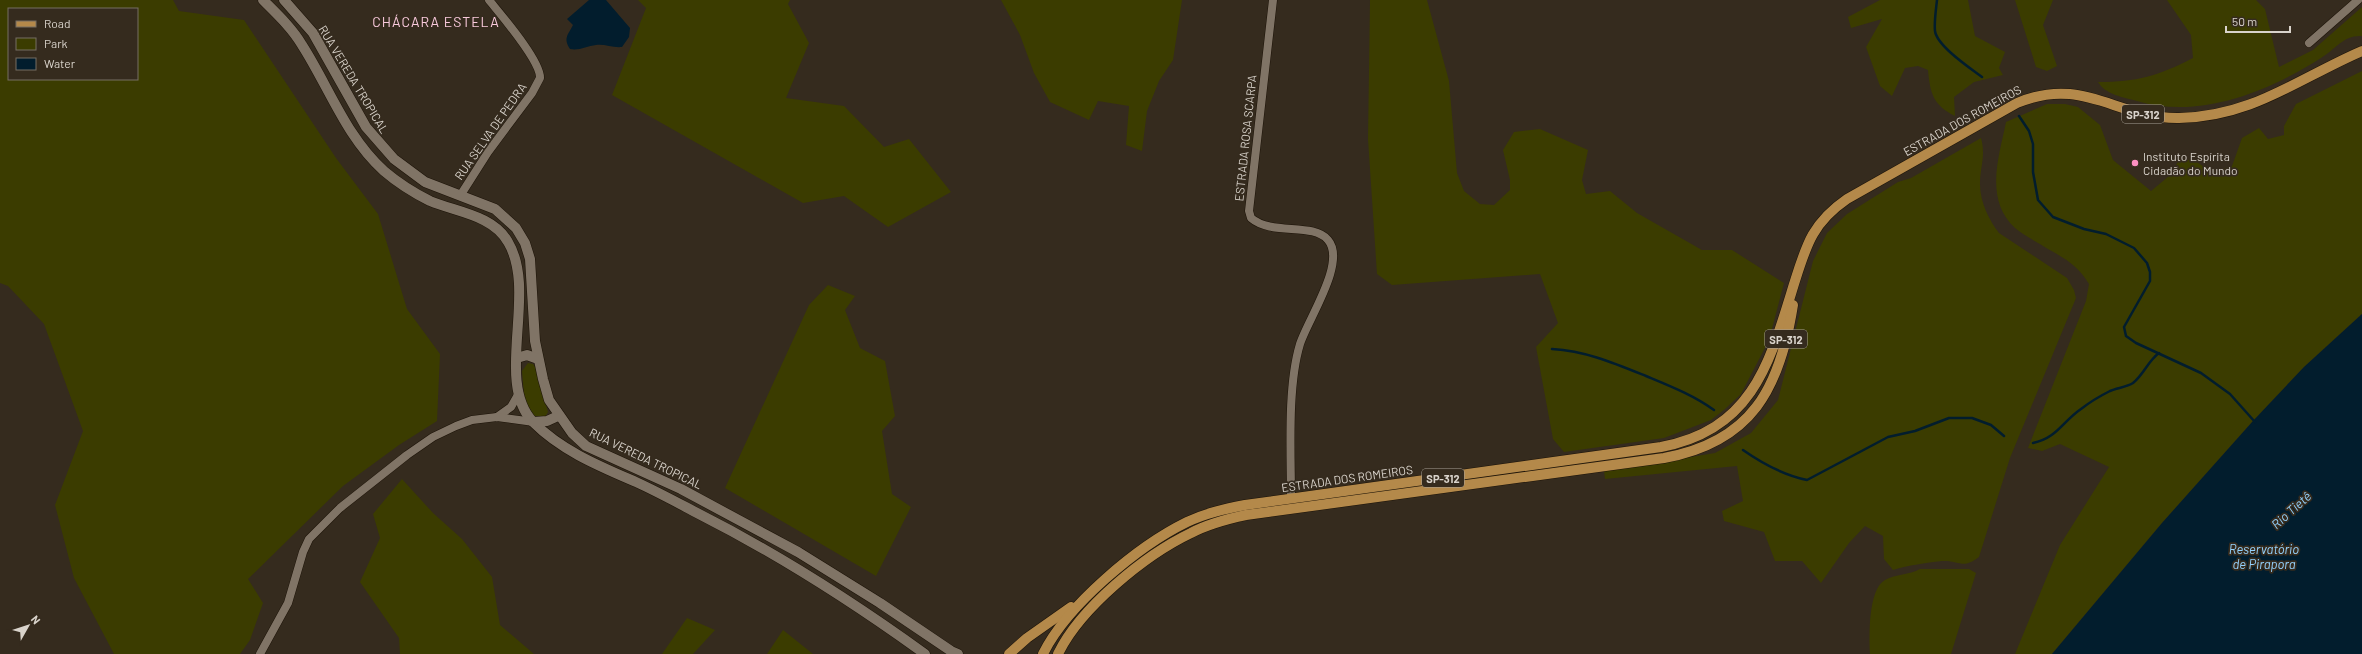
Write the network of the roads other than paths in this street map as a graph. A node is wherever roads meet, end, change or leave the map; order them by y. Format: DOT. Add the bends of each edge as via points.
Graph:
graph roads {
  1 [pos="263,0"];
  2 [pos="285,0"];
  3 [pos="489,0"];
  4 [pos="1273,0"];
  5 [pos="2358,0"];
  6 [pos="2309,43"];
  7 [pos="2362,51"];
  8 [pos="460,196"];
  9 [pos="1798,272"];
  10 [pos="517,358"];
  11 [pos="538,359"];
  12 [pos="519,393"];
  13 [pos="558,416"];
  14 [pos="497,417"];
  15 [pos="534,422"];
  16 [pos="1291,498"];
  17 [pos="1087,595"];
  18 [pos="263,652"];
  19 [pos="925,654"];
  20 [pos="958,654"];
  21 [pos="1009,654"];
  22 [pos="1043,654"];
  23 [pos="1058,654"];
  1 -- 10 [label="street" via="300,42 354,135 384,170 418,195 488,222 505,236 514,255 518,281"];
  2 -- 8 [label="street, RUA VEREDA TROPICAL" via="313,34 366,128 384,150 414,175"];
  3 -- 8 [label="street, RUA SELVA DE PEDRA" via="531,56 540,78"];
  4 -- 16 [label="street, ESTRADA ROSA SCARPA" via="1249,211 1251,218 1261,225 1317,233 1330,242 1334,255 1331,272 1303,338 1297,360 1293,399"];
  5 -- 6 [label="street"];
  7 -- 9 [label="main road, ESTRADA DOS ROMEIROS / SP-312" via="2260,102 2234,111 2206,116 2178,118 2143,114 2068,93 2058,92 2030,98 2002,111 1835,207 1814,230 1806,244"];
  8 -- 11 [label="street, RUA VEREDA TROPICAL" via="504,214 525,243 532,274"];
  9 -- 16 [label="main road, ESTRADA DOS ROMEIROS / SP-312" via="1772,354 1758,384 1729,418 1690,441"];
  9 -- 23 [label="main road, ESTRADA DOS ROMEIROS / SP-312" via="1790,322 1769,389 1761,402 1738,427 1709,446 1664,458 1246,515 1219,522 1179,539 1109,590 1078,622"];
  10 -- 11 [label="street" via="527,355"];
  10 -- 12 [label="street" via="516,376"];
  11 -- 13 [label="street, RUA VEREDA TROPICAL" via="549,400"];
  12 -- 14 [label="street" via="511,407"];
  12 -- 15 [label="street" via="525,410"];
  13 -- 15 [label="street" via="547,421"];
  13 -- 20 [label="street, RUA VEREDA TROPICAL" via="572,434 586,446 675,486 756,528 840,577"];
  14 -- 15 [label="street"];
  14 -- 18 [label="street" via="472,420 433,437 407,455 319,528 303,552 288,603"];
  15 -- 19 [label="street" via="567,450 692,510 780,559 867,613"];
  16 -- 17 [label="main road, ESTRADA DOS ROMEIROS / SP-312" via="1231,508 1187,522 1146,548"];
  17 -- 21 [label="main road"];
  17 -- 22 [label="main road, ESTRADA DOS ROMEIROS / SP-312" via="1056,632"];
}
